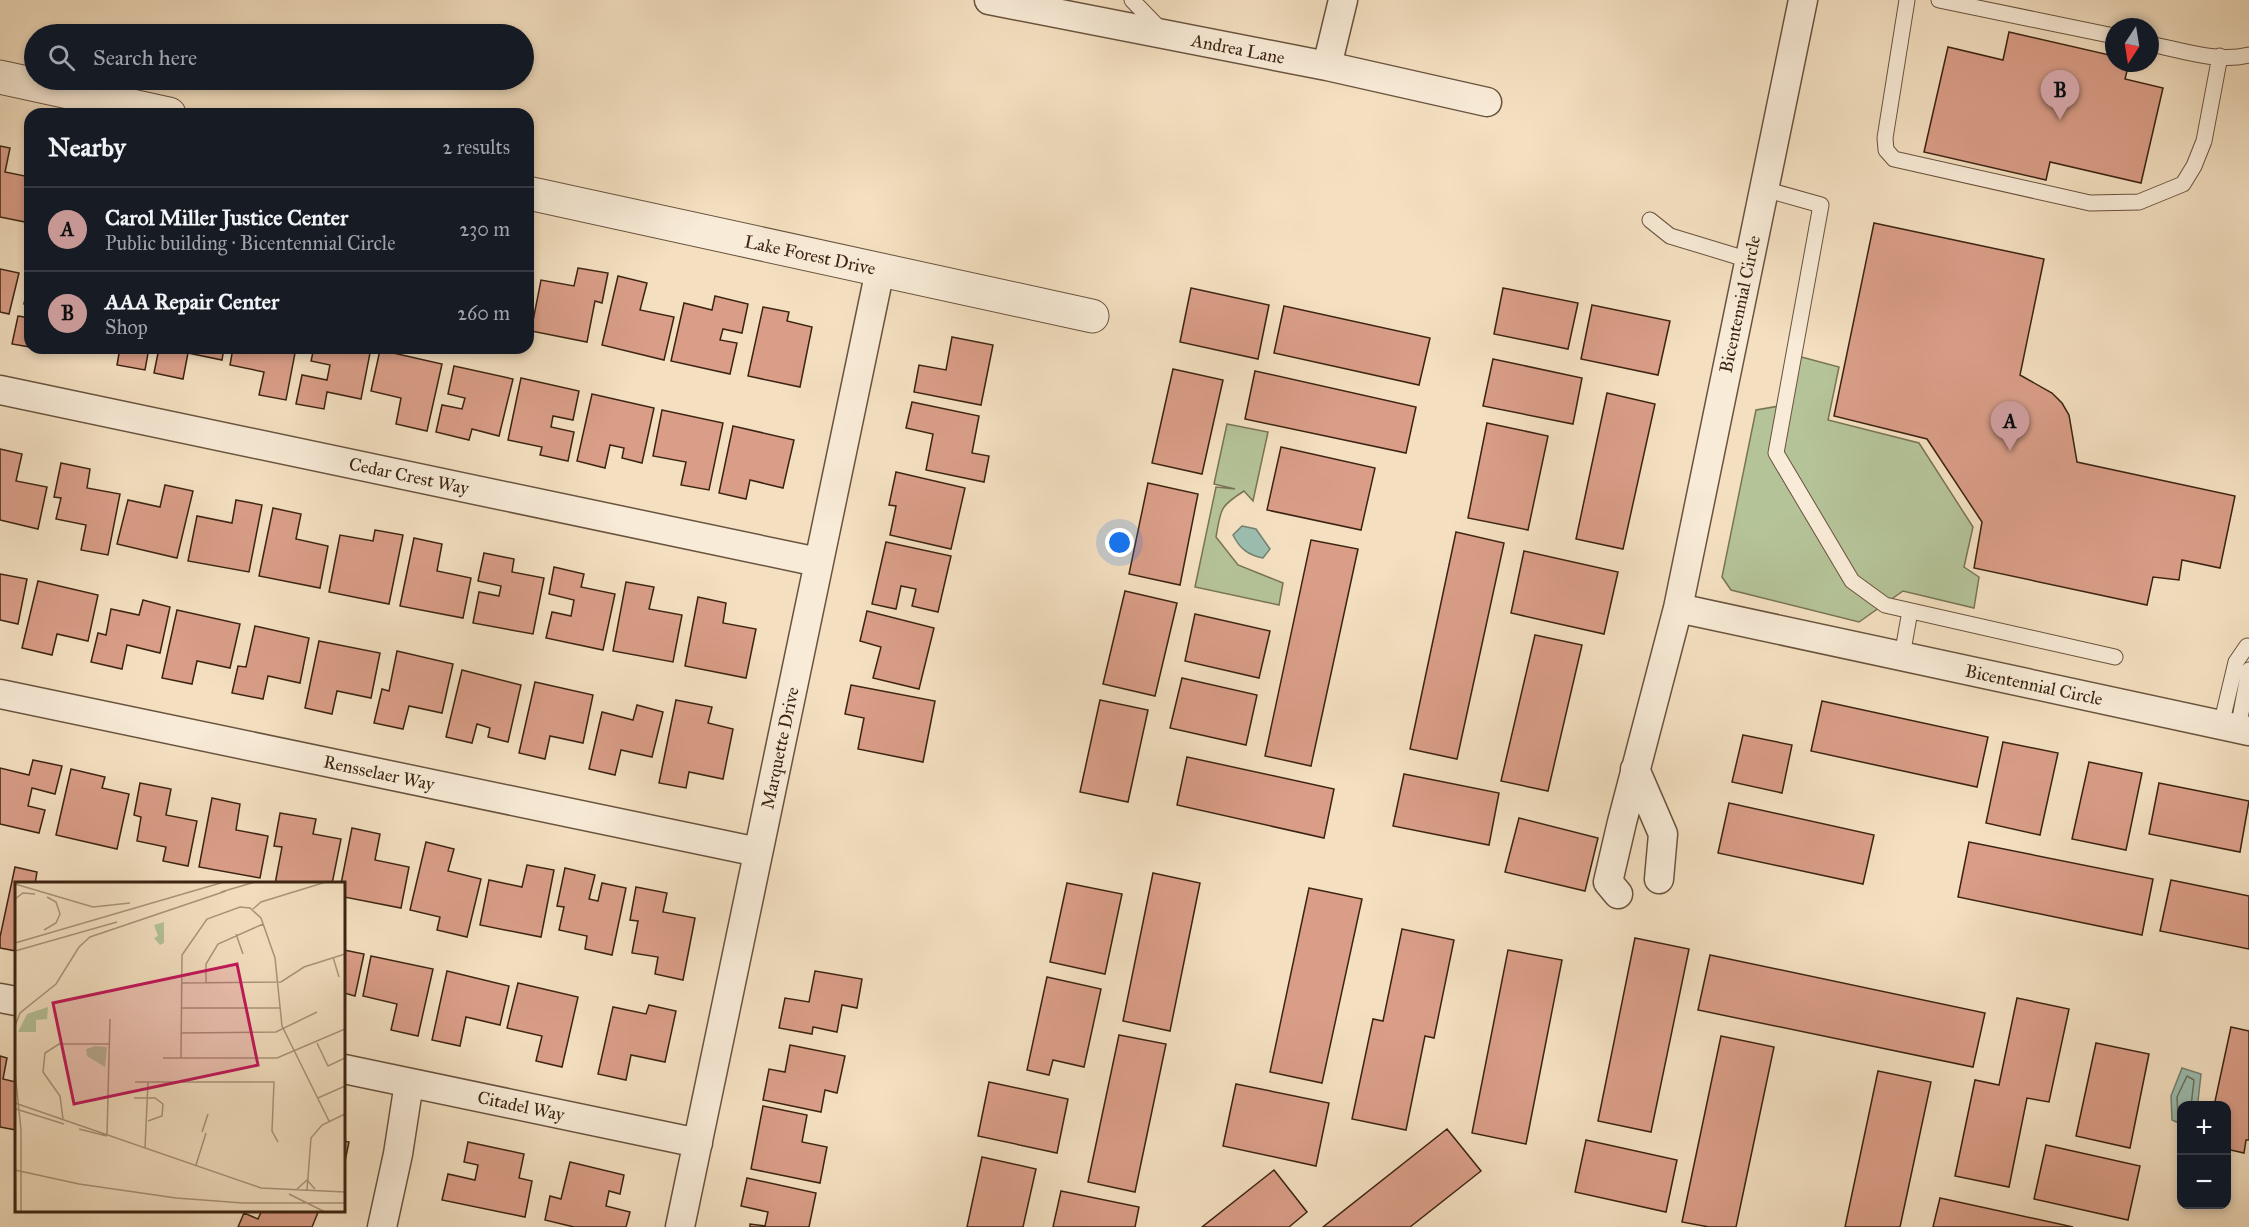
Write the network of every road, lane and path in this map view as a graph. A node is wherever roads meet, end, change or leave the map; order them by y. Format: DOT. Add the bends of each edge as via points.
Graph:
graph roads {
  1 [pos="989,0"];
  2 [pos="1132,0"];
  3 [pos="1343,0"];
  4 [pos="1803,0"];
  5 [pos="1908,0"];
  6 [pos="1939,0"];
  7 [pos="2105,34"];
  8 [pos="1165,35"];
  9 [pos="2159,46"];
  10 [pos="2249,55"];
  11 [pos="2220,56"];
  12 [pos="1328,66"];
  13 [pos="0,77"];
  14 [pos="24,82"];
  15 [pos="59,90"];
  16 [pos="1487,102"];
  17 [pos="142,108"];
  18 [pos="1764,189"];
  19 [pos="534,194"];
  20 [pos="1650,220"];
  21 [pos="1749,260"];
  22 [pos="880,270"];
  23 [pos="1092,316"];
  24 [pos="0,390"];
  25 [pos="818,562"];
  26 [pos="1678,608"];
  27 [pos="1910,611"];
  28 [pos="2249,654"];
  29 [pos="1902,656"];
  30 [pos="2115,657"];
  31 [pos="2249,670"];
  32 [pos="0,694"];
  33 [pos="2236,729"];
  34 [pos="1635,769"];
  35 [pos="758,852"];
  36 [pos="1615,852"];
  37 [pos="1618,894"];
  38 [pos="0,998"];
  39 [pos="15,1001"];
  40 [pos="345,1069"];
  41 [pos="409,1083"];
  42 [pos="698,1143"];
  43 [pos="382,1227"];
  44 [pos="680,1227"];
  1 -- 8 [label="street, Andrea Lane"];
  2 -- 8 [label="lane"];
  3 -- 12 [label="street"];
  4 -- 18 [label="street, Bicentennial Circle"];
  5 -- 11 [label="lane" via="1885,138 1886,150 1894,159 2090,203 2139,202 2183,184 2204,141"];
  6 -- 7 [label="lane"];
  8 -- 12 [label="street, Andrea Lane"];
  9 -- 11 [label="lane"];
  10 -- 11 [label="lane"];
  12 -- 16 [label="street, Andrea Lane"];
  13 -- 14 [label="street"];
  15 -- 17 [label="street"];
  18 -- 21 [label="street, Bicentennial Circle"];
  18 -- 27 [label="lane" via="1821,205 1776,453 1852,581 1885,605"];
  19 -- 22 [label="street, Lake Forest Drive"];
  20 -- 21 [label="lane" via="1671,236"];
  21 -- 26 [label="street, Bicentennial Circle"];
  22 -- 23 [label="street, Lake Forest Drive"];
  22 -- 25 [label="street, Marquette Drive"];
  24 -- 25 [label="street, Cedar Crest Way"];
  25 -- 35 [label="street, Marquette Drive"];
  26 -- 29 [label="street, Bicentennial Circle"];
  26 -- 34 [label="street, Bicentennial Circle"];
  27 -- 29 [label="lane"];
  27 -- 30 [label="lane"];
  28 -- 33 [label="lane" via="2247,646 2236,662"];
  29 -- 33 [label="street, Bicentennial Circle"];
  31 -- 33 [label="lane"];
  32 -- 35 [label="street, Rensselaer Way"];
  34 -- 36 [label="street, Bicentennial Circle"];
  34 -- 36 [label="street" via="1662,834 1659,869"];
  35 -- 42 [label="street, Marquette Drive"];
  36 -- 37 [label="street, Bicentennial Circle" via="1608,882"];
  38 -- 39 [label="street"];
  40 -- 41 [label="street, Citadel Way"];
  41 -- 42 [label="street, Citadel Way"];
  41 -- 43 [label="street"];
  42 -- 44 [label="street, Marquette Drive"];
}
